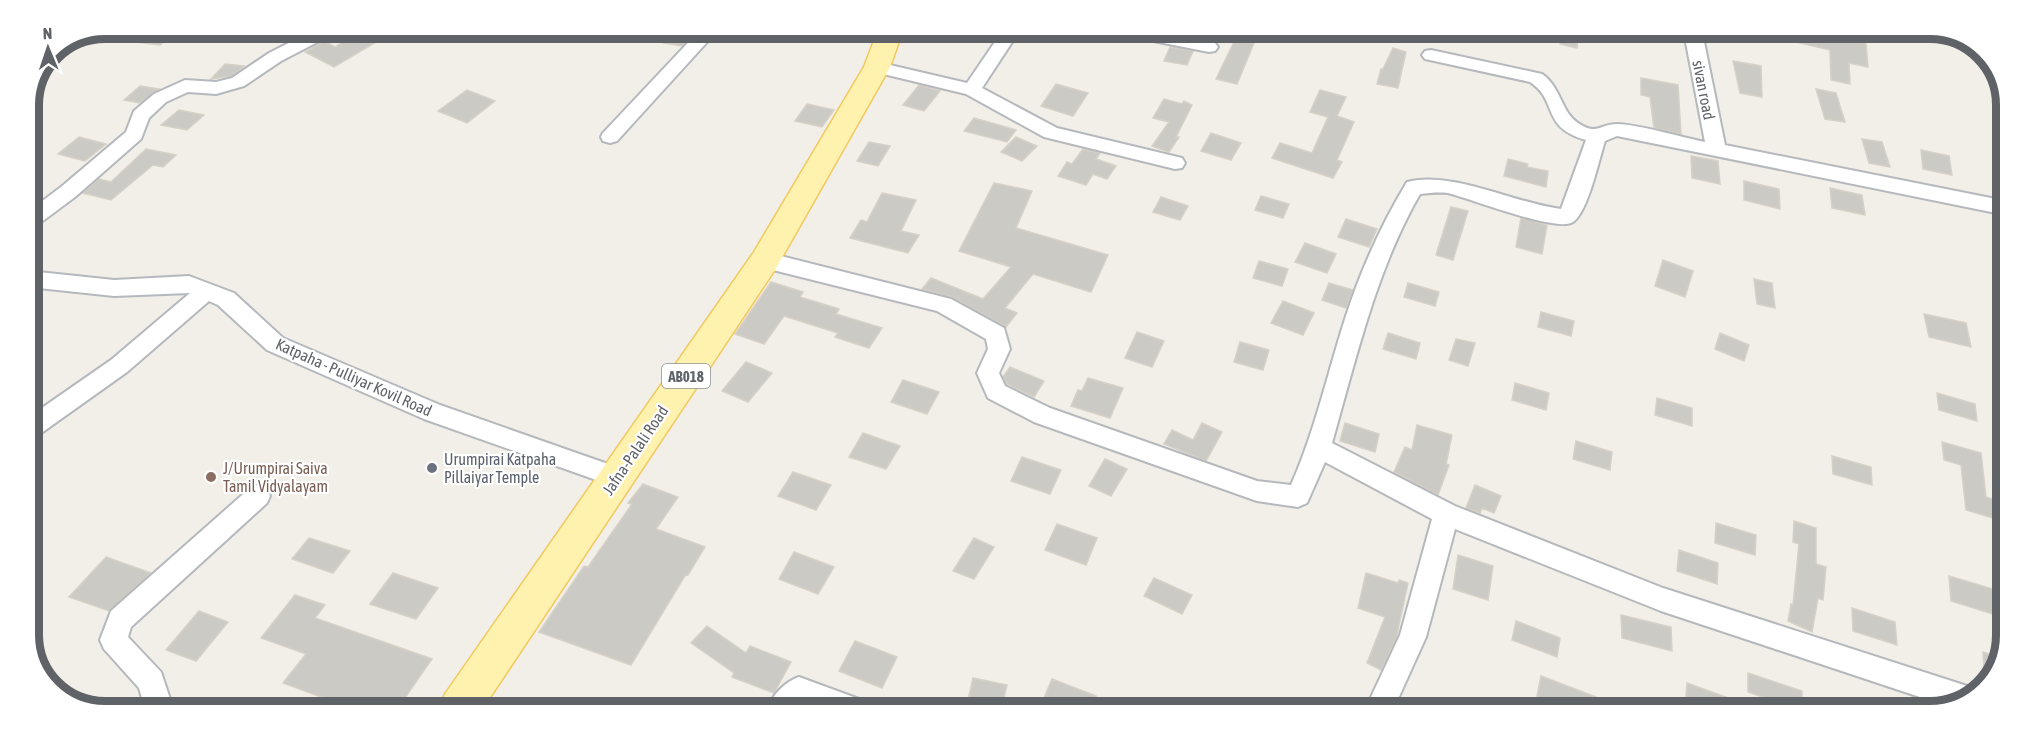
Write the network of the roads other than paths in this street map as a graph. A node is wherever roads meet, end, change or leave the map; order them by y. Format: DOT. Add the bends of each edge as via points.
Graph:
graph roads {
  1 [pos="310,39"];
  2 [pos="701,39"];
  3 [pos="888,39"];
  4 [pos="1006,39"];
  5 [pos="1166,39"];
  6 [pos="1694,39"];
  7 [pos="1209,48"];
  8 [pos="1431,55"];
  9 [pos="877,67"];
  10 [pos="972,90"];
  11 [pos="610,137"];
  12 [pos="1597,137"];
  13 [pos="1716,148"];
  14 [pos="1175,163"];
  15 [pos="1996,206"];
  16 [pos="39,214"];
  17 [pos="765,260"];
  18 [pos="39,280"];
  19 [pos="205,292"];
  20 [pos="39,422"];
  21 [pos="1319,448"];
  22 [pos="616,477"];
  23 [pos="258,496"];
  24 [pos="1446,514"];
  25 [pos="1956,695"];
  26 [pos="157,701"];
  27 [pos="464,701"];
  28 [pos="789,701"];
  29 [pos="828,701"];
  30 [pos="1383,701"];
  1 -- 16 [label="street" via="238,82 216,88 185,86 160,98 141,115 134,135"];
  2 -- 11 [label="street"];
  3 -- 9 [label="main road, Jafna-Palali Road / AB018"];
  4 -- 10 [label="street"];
  5 -- 7 [label="street"];
  6 -- 13 [label="street, sivan road"];
  8 -- 12 [label="street" via="1545,82 1566,123"];
  9 -- 10 [label="street"];
  9 -- 17 [label="main road, Jafna-Palali Road / AB018"];
  10 -- 14 [label="street" via="1051,133"];
  12 -- 13 [label="street" via="1616,130"];
  12 -- 21 [label="street" via="1574,206 1566,218 1535,213 1446,186 1414,187 1394,221 1356,318"];
  13 -- 15 [label="street"];
  17 -- 21 [label="street" via="943,305 996,334 999,349 988,373 996,392 1042,416 1257,491 1298,496"];
  17 -- 22 [label="main road, Jafna-Palali Road / AB018"];
  18 -- 19 [label="street, Katpaha - Pulliyar Kovil Road" via="114,288 189,284"];
  19 -- 20 [label="street" via="118,366"];
  19 -- 22 [label="street, Katpaha - Pulliyar Kovil Road" via="226,299 275,344 432,412"];
  21 -- 24 [label="street"];
  22 -- 27 [label="main road, Jafna-Palali Road / AB018"];
  23 -- 26 [label="street" via="120,620 113,640 151,681"];
  24 -- 25 [label="street" via="1661,599"];
  24 -- 30 [label="street" via="1413,637"];
  28 -- 29 [label="street" via="799,690"];
}
